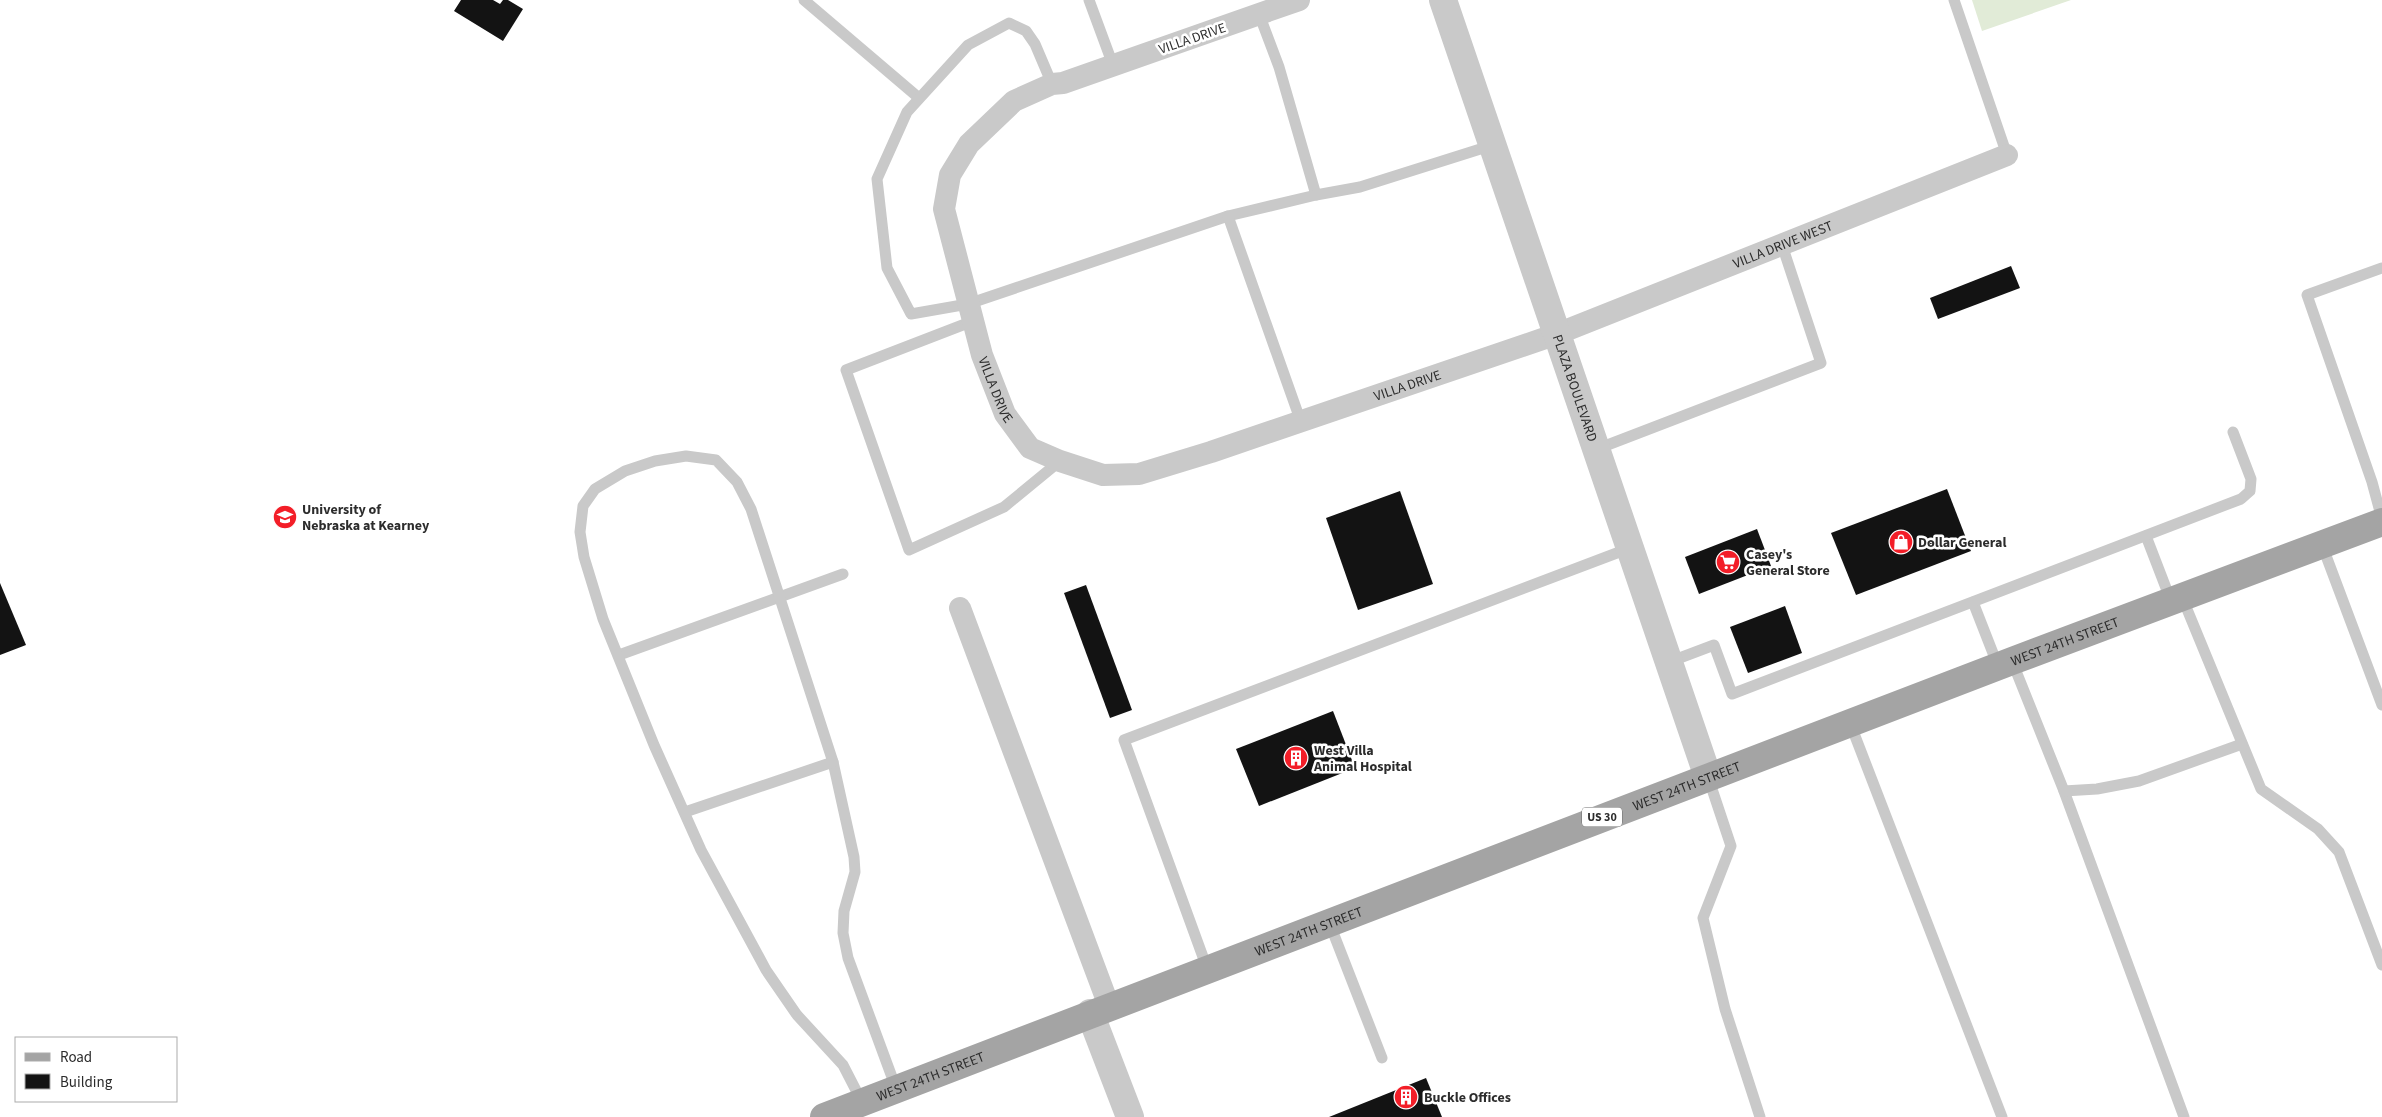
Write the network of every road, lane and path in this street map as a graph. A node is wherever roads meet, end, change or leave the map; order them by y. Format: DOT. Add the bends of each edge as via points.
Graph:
graph roads {
  1 [pos="804,0"];
  2 [pos="1089,0"];
  3 [pos="1299,0"];
  4 [pos="1443,0"];
  5 [pos="1954,0"];
  6 [pos="1259,14"];
  7 [pos="1113,65"];
  8 [pos="1052,84"];
  9 [pos="919,98"];
  10 [pos="1493,145"];
  11 [pos="2007,155"];
  12 [pos="1316,195"];
  13 [pos="1228,216"];
  14 [pos="1782,244"];
  15 [pos="2382,268"];
  16 [pos="971,313"];
  17 [pos="1557,334"];
  18 [pos="1300,422"];
  19 [pos="2234,432"];
  20 [pos="1597,449"];
  21 [pos="1060,461"];
  22 [pos="2382,520"];
  23 [pos="2146,536"];
  24 [pos="2322,545"];
  25 [pos="1630,548"];
  26 [pos="843,574"];
  27 [pos="780,597"];
  28 [pos="2177,599"];
  29 [pos="1973,602"];
  30 [pos="960,608"];
  31 [pos="618,655"];
  32 [pos="1669,662"];
  33 [pos="2005,663"];
  34 [pos="2382,705"];
  35 [pos="1850,723"];
  36 [pos="2242,744"];
  37 [pos="832,762"];
  38 [pos="1708,777"];
  39 [pos="2064,791"];
  40 [pos="685,812"];
  41 [pos="1329,922"];
  42 [pos="2382,965"];
  43 [pos="1206,968"];
  44 [pos="1100,1009"];
  45 [pos="1382,1058"];
  46 [pos="896,1088"];
  47 [pos="862,1102"];
  48 [pos="824,1117"];
  49 [pos="1130,1117"];
  50 [pos="1760,1117"];
  51 [pos="2002,1117"];
  52 [pos="2184,1117"];
  1 -- 9 [label="lane"];
  2 -- 7 [label="lane"];
  3 -- 6 [label="street, VILLA DRIVE"];
  4 -- 10 [label="street, PLAZA BOULEVARD"];
  5 -- 11 [label="lane"];
  6 -- 7 [label="street, VILLA DRIVE"];
  6 -- 12 [label="lane" via="1279,67"];
  7 -- 8 [label="street, VILLA DRIVE"];
  8 -- 9 [label="lane" via="1031,38 1026,31 1009,23 968,45"];
  8 -- 16 [label="street, VILLA DRIVE" via="1014,101 969,144 950,176 944,209"];
  9 -- 16 [label="lane" via="907,112 877,179 887,268 911,314"];
  10 -- 12 [label="lane" via="1360,187"];
  10 -- 17 [label="street, PLAZA BOULEVARD"];
  11 -- 14 [label="street, VILLA DRIVE WEST"];
  12 -- 13 [label="lane"];
  13 -- 16 [label="lane"];
  13 -- 18 [label="lane"];
  14 -- 17 [label="street, VILLA DRIVE WEST"];
  14 -- 20 [label="lane" via="1821,363"];
  15 -- 22 [label="lane" via="2307,295 2372,482"];
  16 -- 21 [label="street, VILLA DRIVE" via="982,355 1005,414 1030,448"];
  16 -- 21 [label="lane" via="846,370 909,550 1004,507"];
  17 -- 18 [label="street, VILLA DRIVE"];
  17 -- 20 [label="street, PLAZA BOULEVARD"];
  18 -- 21 [label="street, VILLA DRIVE" via="1139,474 1103,475"];
  19 -- 23 [label="lane" via="2251,480 2247,496"];
  20 -- 25 [label="street, PLAZA BOULEVARD"];
  22 -- 24 [label="main road, WEST 24TH STREET / US 30"];
  23 -- 28 [label="lane"];
  23 -- 29 [label="lane"];
  24 -- 28 [label="main road, WEST 24TH STREET / US 30"];
  24 -- 34 [label="lane"];
  25 -- 32 [label="street, PLAZA BOULEVARD"];
  25 -- 43 [label="lane" via="1124,740"];
  26 -- 27 [label="lane"];
  27 -- 31 [label="lane"];
  27 -- 31 [label="lane" via="751,509 737,482 716,460 686,456 655,461 625,471 595,489 583,506 580,532 591,584"];
  27 -- 37 [label="lane"];
  28 -- 33 [label="main road, WEST 24TH STREET / US 30"];
  28 -- 36 [label="lane"];
  29 -- 32 [label="lane" via="1732,694 1714,645"];
  29 -- 33 [label="lane"];
  30 -- 44 [label="street"];
  31 -- 40 [label="lane"];
  32 -- 38 [label="street, PLAZA BOULEVARD"];
  33 -- 35 [label="main road, WEST 24TH STREET / US 30"];
  33 -- 39 [label="lane"];
  35 -- 38 [label="main road, WEST 24TH STREET / US 30"];
  35 -- 51 [label="lane"];
  36 -- 39 [label="lane" via="2139,781"];
  36 -- 42 [label="lane" via="2261,789 2318,829 2339,852"];
  37 -- 40 [label="lane"];
  37 -- 46 [label="lane" via="854,857 854,872 844,911 846,949"];
  38 -- 41 [label="main road, WEST 24TH STREET / US 30"];
  38 -- 50 [label="lane" via="1730,846 1703,918 1725,1008"];
  39 -- 52 [label="lane"];
  40 -- 47 [label="lane" via="701,850 766,970 797,1015 843,1065"];
  41 -- 43 [label="main road, WEST 24TH STREET / US 30"];
  41 -- 45 [label="lane"];
  43 -- 44 [label="main road, WEST 24TH STREET / US 30"];
  44 -- 46 [label="main road, WEST 24TH STREET / US 30"];
  44 -- 49 [label="street"];
  46 -- 47 [label="main road, WEST 24TH STREET / US 30"];
  47 -- 48 [label="main road, WEST 24TH STREET / US 30"];
}
